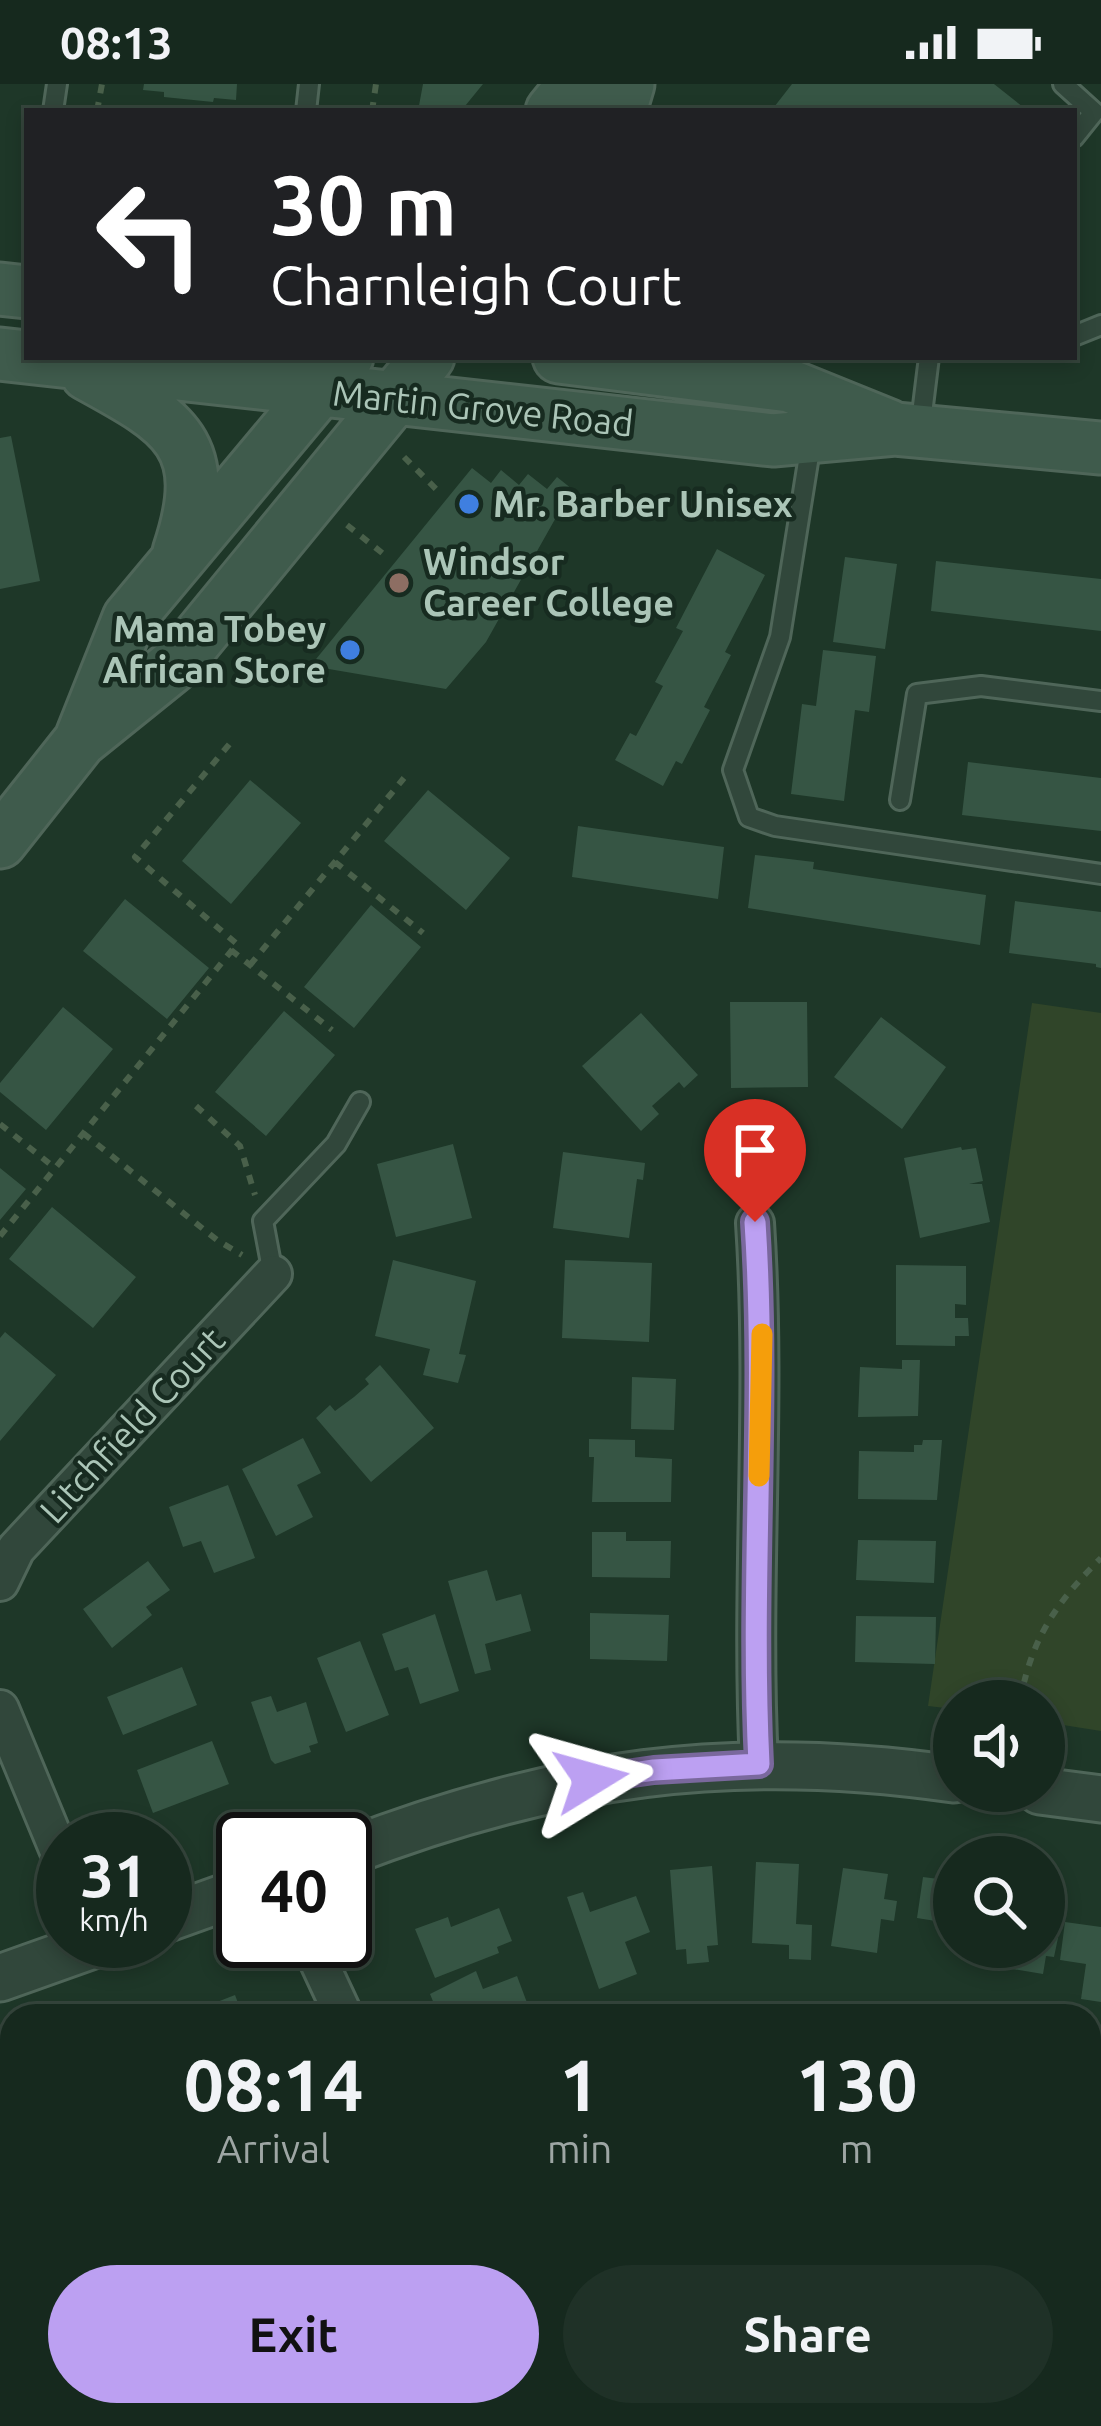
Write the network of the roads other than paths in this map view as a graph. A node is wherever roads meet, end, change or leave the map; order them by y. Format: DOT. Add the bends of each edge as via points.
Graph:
graph roads {
  1 [pos="581,84"];
  2 [pos="1063,84"];
  3 [pos="554,108"];
  4 [pos="1098,108"];
  5 [pos="1077,133"];
  6 [pos="49,360"];
  7 [pos="426,360"];
  8 [pos="604,360"];
  9 [pos="928,360"];
  10 [pos="65,362"];
  11 [pos="648,363"];
  12 [pos="333,374"];
  13 [pos="394,398"];
  14 [pos="907,430"];
  15 [pos="812,438"];
  16 [pos="1101,448"];
  17 [pos="175,563"];
  18 [pos="1101,701"];
  19 [pos="80,741"];
  20 [pos="900,800"];
  21 [pos="0,842"];
  22 [pos="1101,874"];
  23 [pos="359,1102"];
  24 [pos="755,1222"];
  25 [pos="273,1274"];
  26 [pos="0,1582"];
  27 [pos="0,1709"];
  28 [pos="759,1764"];
  29 [pos="933,1776"];
  30 [pos="1065,1794"];
  31 [pos="1101,1799"];
  32 [pos="43,1812"];
  33 [pos="372,1844"];
  34 [pos="36,1965"];
  35 [pos="322,1968"];
  36 [pos="0,1978"];
  37 [pos="338,2004"];
  1 -- 3 [label="main road"];
  2 -- 4 [label="lane"];
  4 -- 5 [label="lane"];
  6 -- 10 [label="main road, Martin Grove Road"];
  7 -- 13 [label="main road"];
  8 -- 11 [label="main road, Martin Grove Road"];
  9 -- 14 [label="lane"];
  10 -- 12 [label="main road, Martin Grove Road"];
  10 -- 17 [label="main road" via="156,413 186,451 193,498"];
  11 -- 14 [label="main road, Martin Grove Road" via="790,386"];
  12 -- 13 [label="main road, Martin Grove Road"];
  12 -- 17 [label="main road"];
  13 -- 15 [label="main road, Martin Grove Road"];
  13 -- 19 [label="main road" via="178,662"];
  14 -- 15 [label="main road, Martin Grove Road"];
  14 -- 16 [label="main road, Martin Grove Road"];
  15 -- 22 [label="lane" via="780,637 733,770 748,817"];
  17 -- 19 [label="main road" via="129,618"];
  18 -- 20 [label="lane" via="981,686 917,694"];
  19 -- 21 [label="main road"];
  23 -- 25 [label="lane" via="336,1144 262,1221"];
  24 -- 28 [label="street" via="762,1327"];
  25 -- 26 [label="street, Litchfield Court" via="16,1549"];
  27 -- 32 [label="street"];
  28 -- 29 [label="street"];
  28 -- 33 [label="street" via="591,1779"];
  30 -- 31 [label="street"];
  34 -- 36 [label="street"];
  35 -- 37 [label="street"];
}
